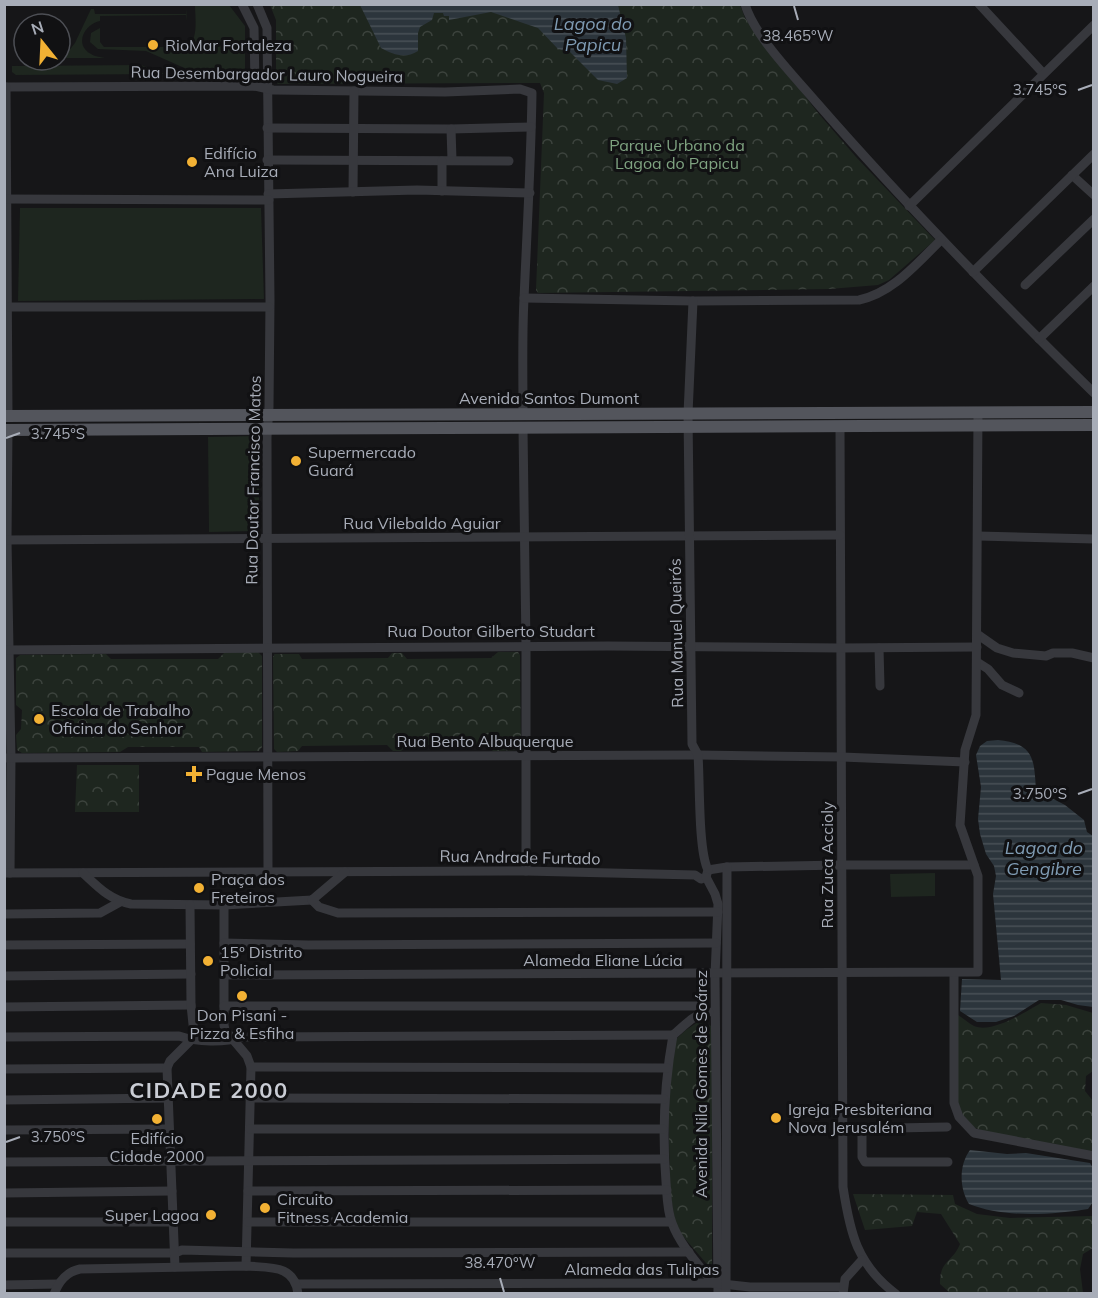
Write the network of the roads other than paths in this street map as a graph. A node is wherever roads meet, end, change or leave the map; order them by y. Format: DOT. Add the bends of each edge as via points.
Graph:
graph roads {
  1 [pos="242,4"];
  2 [pos="257,4"];
  3 [pos="745,4"];
  4 [pos="979,4"];
  5 [pos="1094,25"];
  6 [pos="1043,73"];
  7 [pos="255,86"];
  8 [pos="5,87"];
  9 [pos="267,90"];
  10 [pos="354,91"];
  11 [pos="531,127"];
  12 [pos="267,128"];
  13 [pos="353,128"];
  14 [pos="452,129"];
  15 [pos="1094,154"];
  16 [pos="353,159"];
  17 [pos="267,160"];
  18 [pos="452,160"];
  19 [pos="509,160"];
  20 [pos="442,161"];
  21 [pos="1072,175"];
  22 [pos="442,191"];
  23 [pos="353,192"];
  24 [pos="530,193"];
  25 [pos="1094,195"];
  26 [pos="269,197"];
  27 [pos="6,199"];
  28 [pos="909,206"];
  29 [pos="1094,219"];
  30 [pos="941,240"];
  31 [pos="973,272"];
  32 [pos="1025,285"];
  33 [pos="1094,286"];
  34 [pos="524,298"];
  35 [pos="693,301"];
  36 [pos="9,307"];
  37 [pos="269,307"];
  38 [pos="1039,339"];
  39 [pos="1094,393"];
  40 [pos="1093,412"];
  41 [pos="523,413"];
  42 [pos="398,414"];
  43 [pos="688,414"];
  44 [pos="269,415"];
  45 [pos="419,415"];
  46 [pos="6,416"];
  47 [pos="144,416"];
  48 [pos="978,420"];
  49 [pos="1094,426"];
  50 [pos="688,427"];
  51 [pos="840,427"];
  52 [pos="144,429"];
  53 [pos="267,429"];
  54 [pos="398,429"];
  55 [pos="419,429"];
  56 [pos="523,429"];
  57 [pos="6,430"];
  58 [pos="840,535"];
  59 [pos="978,536"];
  60 [pos="690,537"];
  61 [pos="523,538"];
  62 [pos="267,539"];
  63 [pos="1094,539"];
  64 [pos="6,540"];
  65 [pos="977,634"];
  66 [pos="526,646"];
  67 [pos="691,646"];
  68 [pos="267,647"];
  69 [pos="977,647"];
  70 [pos="840,648"];
  71 [pos="879,648"];
  72 [pos="7,650"];
  73 [pos="1094,658"];
  74 [pos="977,662"];
  75 [pos="880,686"];
  76 [pos="1019,693"];
  77 [pos="698,755"];
  78 [pos="267,756"];
  79 [pos="526,756"];
  80 [pos="843,757"];
  81 [pos="8,758"];
  82 [pos="965,762"];
  83 [pos="841,865"];
  84 [pos="974,865"];
  85 [pos="727,867"];
  86 [pos="705,870"];
  87 [pos="268,872"];
  88 [pos="345,872"];
  89 [pos="526,872"];
  90 [pos="7,873"];
  91 [pos="83,873"];
  92 [pos="312,900"];
  93 [pos="726,900"];
  94 [pos="120,902"];
  95 [pos="190,905"];
  96 [pos="224,905"];
  97 [pos="718,912"];
  98 [pos="4,914"];
  99 [pos="224,943"];
  100 [pos="716,943"];
  101 [pos="190,944"];
  102 [pos="4,945"];
  103 [pos="191,974"];
  104 [pos="842,974"];
  105 [pos="954,974"];
  106 [pos="224,975"];
  107 [pos="715,975"];
  108 [pos="725,975"];
  109 [pos="4,976"];
  110 [pos="191,1005"];
  111 [pos="224,1006"];
  112 [pos="4,1007"];
  113 [pos="705,1012"];
  114 [pos="715,1013"];
  115 [pos="673,1035"];
  116 [pos="4,1037"];
  117 [pos="191,1040"];
  118 [pos="233,1040"];
  119 [pos="251,1067"];
  120 [pos="167,1068"];
  121 [pos="667,1068"];
  122 [pos="4,1069"];
  123 [pos="169,1098"];
  124 [pos="250,1098"];
  125 [pos="664,1099"];
  126 [pos="4,1100"];
  127 [pos="947,1127"];
  128 [pos="862,1128"];
  129 [pos="169,1129"];
  130 [pos="250,1129"];
  131 [pos="663,1129"];
  132 [pos="842,1129"];
  133 [pos="4,1130"];
  134 [pos="1094,1156"];
  135 [pos="664,1159"];
  136 [pos="171,1160"];
  137 [pos="249,1160"];
  138 [pos="4,1162"];
  139 [pos="948,1162"];
  140 [pos="667,1190"];
  141 [pos="172,1191"];
  142 [pos="248,1191"];
  143 [pos="4,1193"];
  144 [pos="4,1222"];
  145 [pos="173,1222"];
  146 [pos="248,1222"];
  147 [pos="671,1222"];
  148 [pos="247,1252"];
  149 [pos="688,1252"];
  150 [pos="4,1253"];
  151 [pos="174,1254"];
  152 [pos="862,1260"];
  153 [pos="246,1266"];
  154 [pos="175,1267"];
  155 [pos="4,1285"];
  156 [pos="298,1288"];
  157 [pos="720,1288"];
  158 [pos="56,1289"];
  159 [pos="843,1290"];
  160 [pos="896,1293"];
  1 -- 7 [label="street" via="254,28"];
  2 -- 9 [label="street, Rua Doutor Francisco Matos" via="267,28"];
  3 -- 28 [label="street" via="758,31 800,83"];
  4 -- 6 [label="street"];
  5 -- 6 [label="street"];
  6 -- 28 [label="street"];
  7 -- 8 [label="street, Rua Desembargador Lauro Nogueira"];
  7 -- 9 [label="street, Rua Desembargador Lauro Nogueira"];
  8 -- 27 [label="street"];
  9 -- 10 [label="street, Rua Desembargador Lauro Nogueira"];
  9 -- 12 [label="street, Rua Doutor Francisco Matos"];
  10 -- 11 [label="street, Rua Desembargador Lauro Nogueira" via="520,89 532,93"];
  10 -- 13 [label="street"];
  11 -- 14 [label="street"];
  11 -- 24 [label="street"];
  12 -- 13 [label="street"];
  12 -- 17 [label="street, Rua Doutor Francisco Matos"];
  13 -- 14 [label="street"];
  13 -- 16 [label="street"];
  14 -- 18 [label="street"];
  15 -- 21 [label="street"];
  16 -- 17 [label="street"];
  16 -- 20 [label="street"];
  16 -- 23 [label="street"];
  17 -- 26 [label="street, Rua Doutor Francisco Matos"];
  18 -- 19 [label="street"];
  18 -- 20 [label="street"];
  20 -- 22 [label="street"];
  21 -- 25 [label="street"];
  21 -- 31 [label="street"];
  22 -- 23 [label="street"];
  22 -- 24 [label="street"];
  23 -- 26 [label="street"];
  24 -- 34 [label="street"];
  26 -- 27 [label="street"];
  26 -- 37 [label="street, Rua Doutor Francisco Matos"];
  27 -- 36 [label="street"];
  28 -- 30 [label="street"];
  29 -- 32 [label="street"];
  30 -- 31 [label="street"];
  30 -- 35 [label="street" via="891,287 868,298"];
  31 -- 38 [label="street"];
  33 -- 38 [label="street"];
  34 -- 35 [label="street"];
  34 -- 41 [label="street"];
  35 -- 43 [label="street, Rua Manuel Queirós"];
  36 -- 37 [label="street"];
  36 -- 46 [label="street"];
  37 -- 44 [label="street, Rua Doutor Francisco Matos"];
  38 -- 39 [label="street"];
  40 -- 48 [label="main road, Avenida Santos Dumont"];
  41 -- 43 [label="main road, Avenida Santos Dumont"];
  41 -- 45 [label="main road, Avenida Santos Dumont"];
  42 -- 44 [label="main road, Avenida Santos Dumont"];
  42 -- 45 [label="main road, Avenida Santos Dumont"];
  42 -- 54 [label="main road"];
  43 -- 48 [label="main road, Avenida Santos Dumont"];
  43 -- 50 [label="street, Rua Manuel Queirós"];
  44 -- 47 [label="main road, Avenida Santos Dumont"];
  44 -- 53 [label="street, Rua Doutor Francisco Matos"];
  45 -- 55 [label="main road"];
  46 -- 47 [label="main road, Avenida Santos Dumont"];
  47 -- 52 [label="main road"];
  48 -- 49 [label="main road, Avenida Santos Dumont"];
  48 -- 51 [label="main road, Avenida Santos Dumont"];
  48 -- 59 [label="street"];
  50 -- 51 [label="main road, Avenida Santos Dumont"];
  50 -- 56 [label="main road, Avenida Santos Dumont"];
  50 -- 60 [label="street, Rua Manuel Queirós"];
  51 -- 58 [label="street, Rua Zuca Accioly"];
  52 -- 53 [label="main road, Avenida Santos Dumont"];
  52 -- 57 [label="main road, Avenida Santos Dumont"];
  53 -- 54 [label="main road, Avenida Santos Dumont"];
  53 -- 62 [label="street, Rua Doutor Francisco Matos"];
  54 -- 55 [label="main road, Avenida Santos Dumont"];
  55 -- 56 [label="main road, Avenida Santos Dumont"];
  56 -- 61 [label="street"];
  57 -- 64 [label="street"];
  58 -- 60 [label="street, Rua Vilebaldo Aguiar"];
  58 -- 70 [label="street, Rua Zuca Accioly"];
  59 -- 63 [label="street"];
  59 -- 65 [label="street"];
  60 -- 61 [label="street, Rua Vilebaldo Aguiar"];
  60 -- 67 [label="street, Rua Manuel Queirós"];
  61 -- 62 [label="street, Rua Vilebaldo Aguiar"];
  61 -- 66 [label="street"];
  62 -- 64 [label="street, Rua Vilebaldo Aguiar"];
  62 -- 68 [label="street, Rua Doutor Francisco Matos"];
  64 -- 72 [label="street"];
  65 -- 69 [label="street"];
  65 -- 73 [label="street" via="997,648 1013,653 1072,653"];
  66 -- 67 [label="street, Rua Doutor Gilberto Studart"];
  66 -- 68 [label="street, Rua Doutor Gilberto Studart"];
  66 -- 79 [label="street"];
  67 -- 70 [label="street, Rua Doutor Gilberto Studart"];
  67 -- 77 [label="street, Rua Manuel Queirós" via="692,744"];
  68 -- 72 [label="street, Rua Doutor Gilberto Studart"];
  68 -- 78 [label="street, Rua Doutor Francisco Matos"];
  69 -- 71 [label="street, Rua Doutor Gilberto Studart"];
  69 -- 74 [label="street"];
  70 -- 71 [label="street, Rua Doutor Gilberto Studart"];
  70 -- 80 [label="street, Rua Zuca Accioly"];
  71 -- 75 [label="street"];
  72 -- 81 [label="street"];
  74 -- 76 [label="street" via="1002,685"];
  74 -- 82 [label="street" via="976,715 966,744"];
  77 -- 79 [label="street, Rua Bento Albuquerque"];
  77 -- 80 [label="street, Rua Bento Albuquerque"];
  77 -- 86 [label="street, Rua Manuel Queirós"];
  78 -- 79 [label="street, Rua Bento Albuquerque"];
  78 -- 81 [label="street, Rua Bento Albuquerque"];
  78 -- 87 [label="street, Rua Doutor Francisco Matos"];
  79 -- 89 [label="street"];
  80 -- 82 [label="street, Rua Bento Albuquerque"];
  80 -- 83 [label="street, Rua Zuca Accioly"];
  81 -- 90 [label="street"];
  82 -- 84 [label="street" via="960,825"];
  83 -- 84 [label="street"];
  83 -- 85 [label="street"];
  83 -- 104 [label="street, Rua Zuca Accioly"];
  84 -- 105 [label="street, Alameda Eliane Lúcia" via="978,876 979,969 976,974"];
  85 -- 86 [label="street"];
  85 -- 93 [label="street, Avenida Nila Gomes de Soárez"];
  86 -- 89 [label="street, Rua Andrade Furtado" via="699,878"];
  86 -- 93 [label="street"];
  86 -- 97 [label="street, Avenida Nila Gomes de Soárez"];
  87 -- 88 [label="street, Rua Andrade Furtado"];
  87 -- 91 [label="street, Rua Andrade Furtado"];
  88 -- 89 [label="street, Rua Andrade Furtado"];
  88 -- 92 [label="street"];
  90 -- 91 [label="street, Rua Andrade Furtado"];
  91 -- 94 [label="street" via="107,896"];
  92 -- 96 [label="street"];
  92 -- 97 [label="street" via="319,907 338,913"];
  93 -- 108 [label="street, Avenida Nila Gomes de Soárez"];
  94 -- 95 [label="street"];
  94 -- 98 [label="street" via="100,913"];
  95 -- 96 [label="street"];
  95 -- 101 [label="street"];
  96 -- 99 [label="street"];
  97 -- 100 [label="street, Avenida Nila Gomes de Soárez"];
  99 -- 100 [label="street"];
  99 -- 106 [label="street"];
  100 -- 107 [label="street, Avenida Nila Gomes de Soárez"];
  101 -- 102 [label="street"];
  101 -- 103 [label="street"];
  103 -- 109 [label="street"];
  103 -- 110 [label="street"];
  104 -- 105 [label="street, Alameda Eliane Lúcia"];
  104 -- 108 [label="street, Alameda Eliane Lúcia"];
  104 -- 132 [label="street, Rua Zuca Accioly"];
  105 -- 134 [label="street" via="954,1103 959,1117 974,1133"];
  106 -- 107 [label="street, Alameda Eliane Lúcia"];
  106 -- 111 [label="street"];
  107 -- 108 [label="street, Alameda Eliane Lúcia"];
  107 -- 114 [label="street, Avenida Nila Gomes de Soárez"];
  108 -- 157 [label="street, Avenida Nila Gomes de Soárez"];
  110 -- 112 [label="street"];
  110 -- 117 [label="street"];
  111 -- 113 [label="street" via="697,1006"];
  111 -- 118 [label="street" via="225,1030"];
  113 -- 114 [label="street"];
  113 -- 115 [label="street"];
  114 -- 157 [label="street, Avenida Nila Gomes de Soárez"];
  115 -- 118 [label="street"];
  115 -- 121 [label="street"];
  116 -- 117 [label="street" via="179,1036"];
  117 -- 118 [label="street"];
  117 -- 120 [label="street"];
  118 -- 119 [label="street"];
  119 -- 121 [label="street"];
  119 -- 124 [label="street"];
  120 -- 122 [label="street"];
  120 -- 123 [label="street"];
  121 -- 125 [label="street"];
  123 -- 126 [label="street"];
  123 -- 129 [label="street"];
  124 -- 125 [label="street"];
  124 -- 130 [label="street"];
  125 -- 131 [label="street"];
  127 -- 128 [label="street"];
  128 -- 132 [label="street"];
  128 -- 139 [label="street" via="865,1162"];
  129 -- 133 [label="street"];
  129 -- 136 [label="street"];
  130 -- 131 [label="street"];
  130 -- 137 [label="street"];
  131 -- 135 [label="street"];
  132 -- 152 [label="street, Rua Zuca Accioly" via="846,1209"];
  135 -- 137 [label="street"];
  135 -- 140 [label="street"];
  136 -- 137 [label="street"];
  136 -- 138 [label="street"];
  136 -- 141 [label="street"];
  137 -- 142 [label="street"];
  140 -- 142 [label="street"];
  140 -- 147 [label="street"];
  141 -- 143 [label="street"];
  141 -- 145 [label="street"];
  142 -- 146 [label="street"];
  144 -- 145 [label="street"];
  145 -- 151 [label="street"];
  146 -- 147 [label="street"];
  146 -- 148 [label="street"];
  147 -- 149 [label="street"];
  148 -- 149 [label="street"];
  148 -- 151 [label="street" via="182,1250"];
  148 -- 153 [label="street"];
  149 -- 157 [label="street"];
  150 -- 151 [label="street"];
  151 -- 154 [label="street"];
  152 -- 159 [label="street" via="845,1279"];
  152 -- 160 [label="street"];
  153 -- 154 [label="street"];
  153 -- 156 [label="street" via="278,1269 289,1274"];
  154 -- 158 [label="street" via="80,1269 67,1274"];
  155 -- 158 [label="street"];
  156 -- 157 [label="street, Alameda das Tulipas"];
  157 -- 159 [label="street, Alameda das Tulipas"];
}
